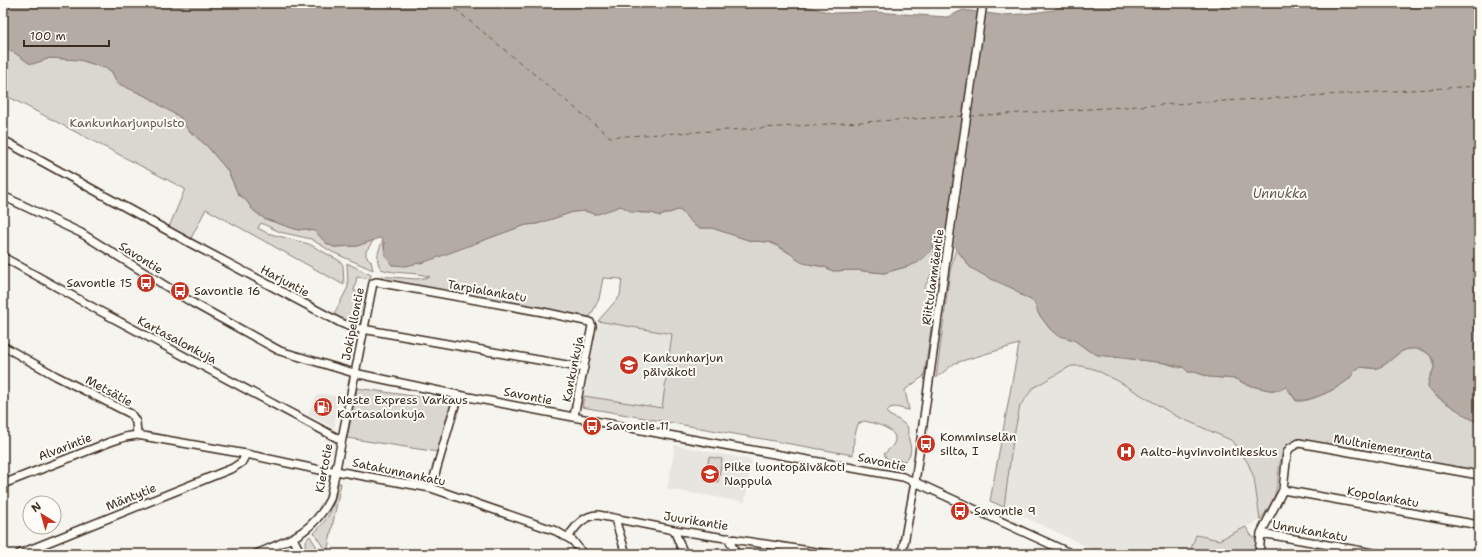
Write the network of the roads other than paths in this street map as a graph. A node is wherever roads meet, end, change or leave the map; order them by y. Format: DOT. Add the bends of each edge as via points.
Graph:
graph roads {
  1 [pos="983,3"];
  2 [pos="3,140"];
  3 [pos="3,196"];
  4 [pos="3,257"];
  5 [pos="376,282"];
  6 [pos="592,326"];
  7 [pos="363,329"];
  8 [pos="3,346"];
  9 [pos="584,368"];
  10 [pos="354,373"];
  11 [pos="458,395"];
  12 [pos="574,416"];
  13 [pos="137,435"];
  14 [pos="341,440"];
  15 [pos="246,454"];
  16 [pos="336,471"];
  17 [pos="1479,476"];
  18 [pos="915,482"];
  19 [pos="3,484"];
  20 [pos="431,488"];
  21 [pos="1283,490"];
  22 [pos="616,519"];
  23 [pos="1479,525"];
  24 [pos="674,530"];
  25 [pos="1261,533"];
  26 [pos="568,537"];
  27 [pos="292,538"];
  28 [pos="728,538"];
  29 [pos="814,553"];
  30 [pos="19,554"];
  31 [pos="256,554"];
  32 [pos="301,554"];
  33 [pos="583,554"];
  34 [pos="626,554"];
  35 [pos="684,554"];
  36 [pos="736,554"];
  37 [pos="829,554"];
  38 [pos="902,554"];
  39 [pos="1072,554"];
  40 [pos="1259,554"];
  41 [pos="1379,554"];
  1 -- 18 [label="street, Riittulanmäentie"];
  2 -- 7 [label="street, Harjuntie" via="329,318"];
  3 -- 10 [label="street, Savontie" via="81,233 192,303 280,351"];
  4 -- 14 [label="street, Kartasalonkuja"];
  5 -- 6 [label="street, Tarpialankatu" via="588,321"];
  5 -- 7 [label="street, Jokipellontie" via="372,285"];
  6 -- 9 [label="street, Kankunkuja"];
  7 -- 9 [label="street, Harjuntie"];
  7 -- 10 [label="street, Jokipellontie"];
  8 -- 13 [label="street, Metsätie" via="131,414 136,422"];
  9 -- 12 [label="street, Kankunkuja"];
  10 -- 11 [label="street, Savontie"];
  10 -- 14 [label="street, Kiertotie"];
  11 -- 12 [label="street, Savontie"];
  11 -- 20 [label="street"];
  12 -- 18 [label="street, Savontie" via="903,477"];
  13 -- 15 [label="street"];
  13 -- 19 [label="street, Alvarintie" via="110,442"];
  14 -- 16 [label="street, Kiertotie"];
  15 -- 16 [label="street, Satakunnankatu"];
  15 -- 30 [label="street, Mäntytie" via="242,462 233,468"];
  16 -- 20 [label="street, Satakunnankatu"];
  16 -- 27 [label="street, Kiertotie" via="330,499 324,511 308,529"];
  17 -- 21 [label="street, Multniemenranta" via="1299,443 1287,453"];
  18 -- 38 [label="street, Riittulanmäentie"];
  18 -- 39 [label="street, Savontie"];
  20 -- 26 [label="street, Satakunnankatu"];
  21 -- 23 [label="street, Kopolankatu"];
  21 -- 25 [label="street"];
  22 -- 24 [label="street, Juurikantie"];
  22 -- 26 [label="street, Juurikantie" via="598,515 588,517 576,526"];
  22 -- 34 [label="street"];
  24 -- 28 [label="street, Juurikantie"];
  24 -- 35 [label="street"];
  25 -- 40 [label="street"];
  25 -- 41 [label="street, Unnukankatu"];
  26 -- 33 [label="street, Satakunnankatu"];
  27 -- 31 [label="street, Kiertotie"];
  27 -- 32 [label="street"];
  28 -- 29 [label="street, Juurikantie"];
  28 -- 36 [label="street"];
  29 -- 37 [label="street, Juurikantie"];
}
